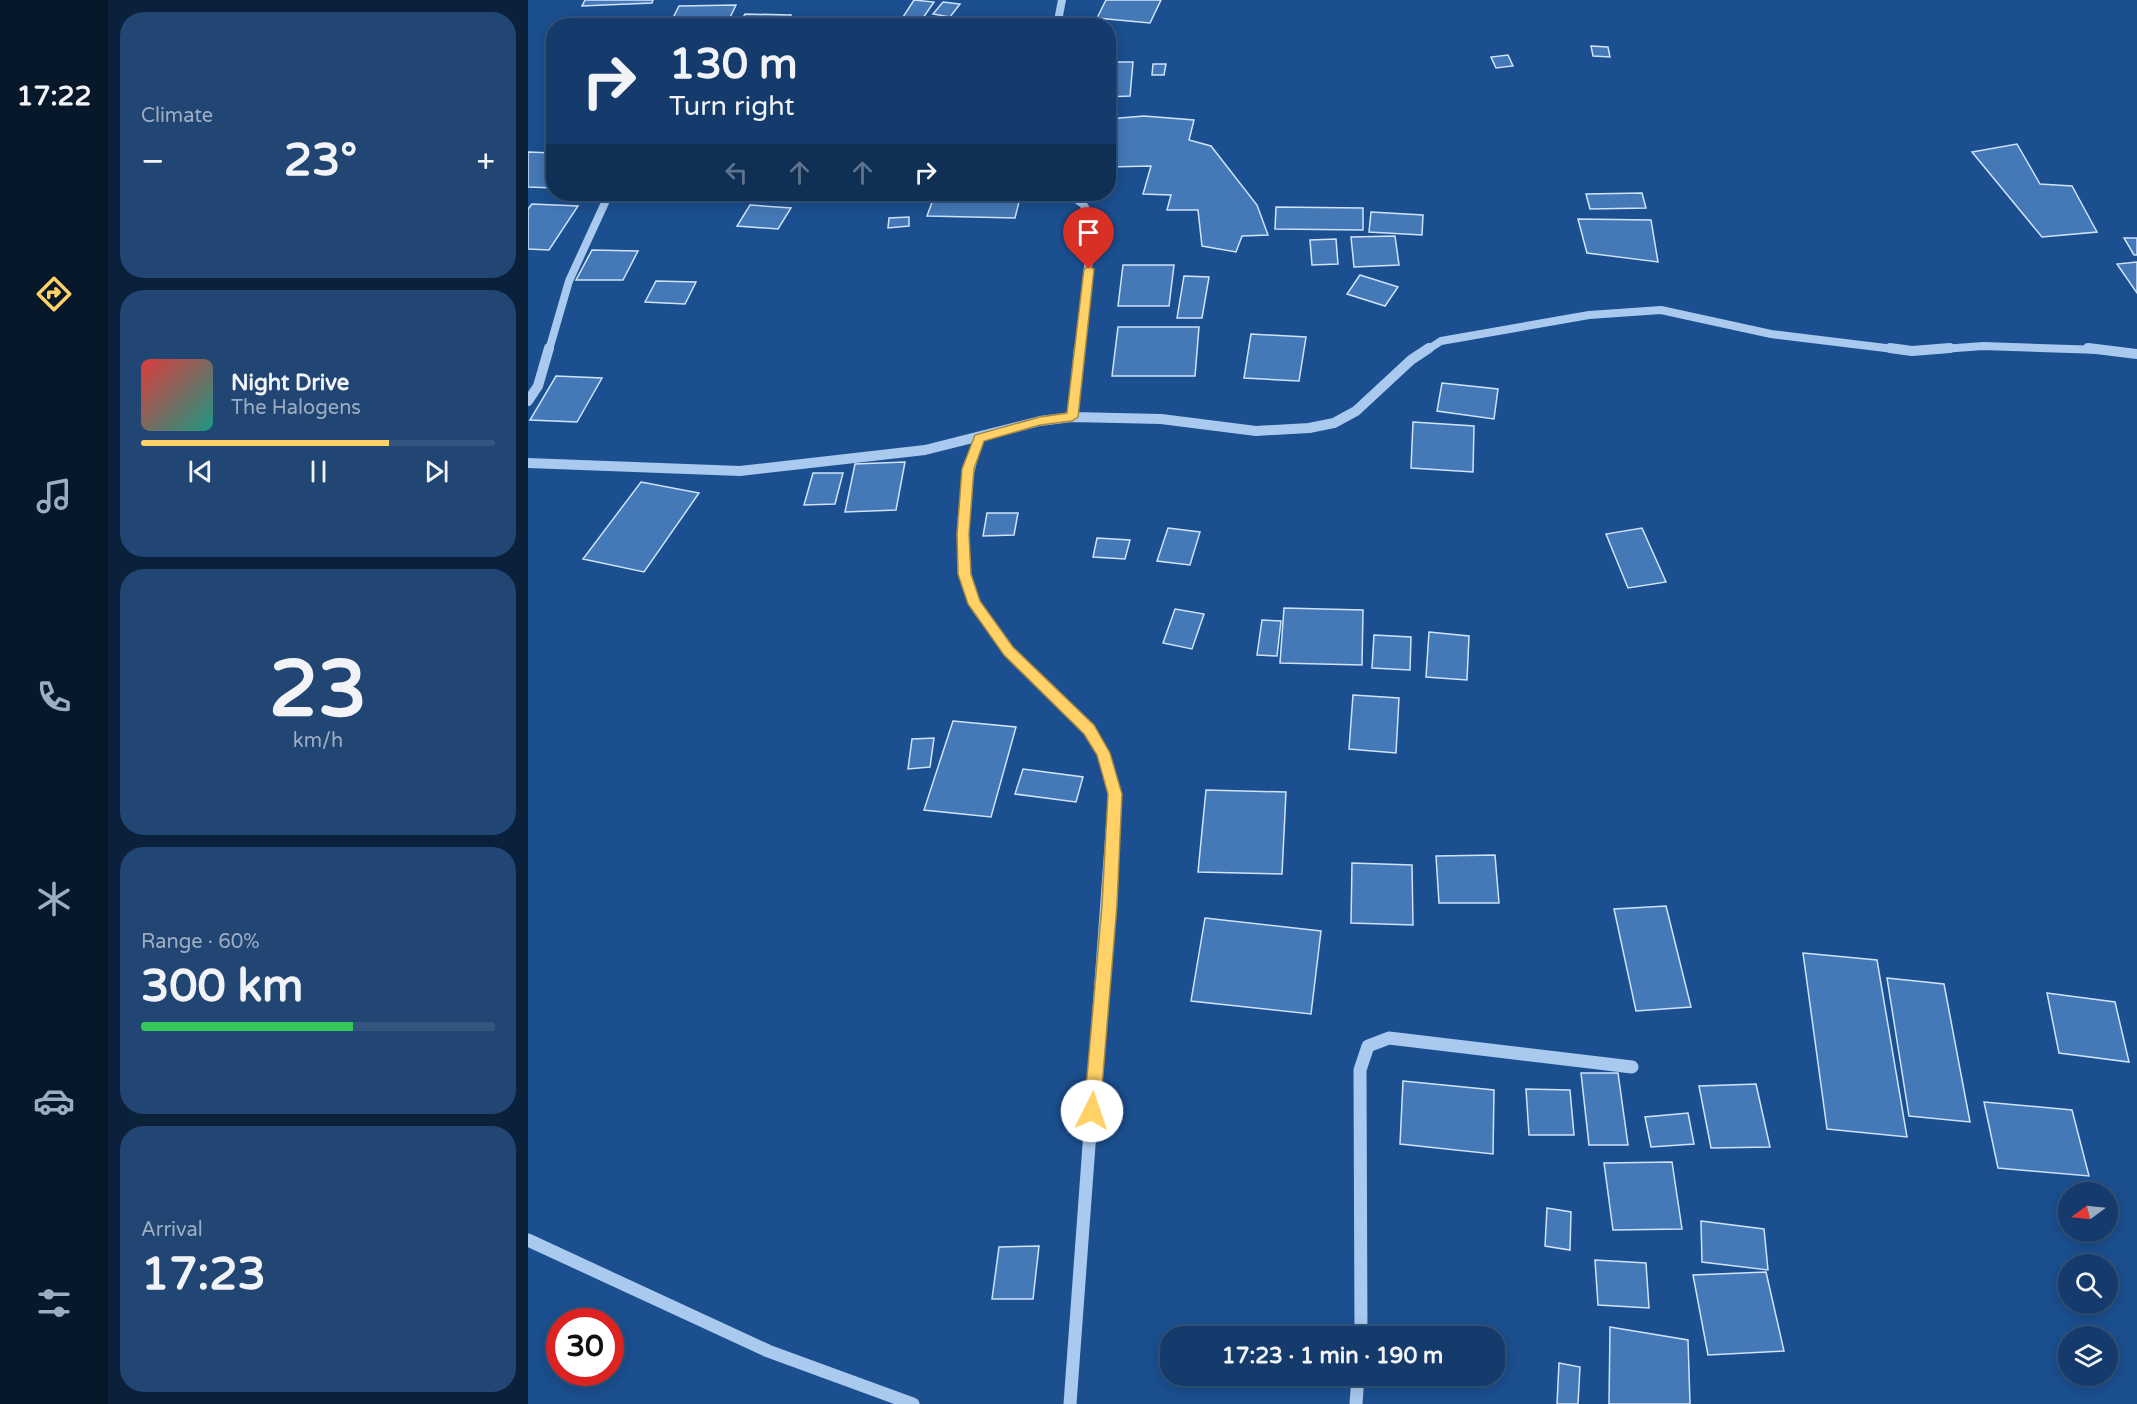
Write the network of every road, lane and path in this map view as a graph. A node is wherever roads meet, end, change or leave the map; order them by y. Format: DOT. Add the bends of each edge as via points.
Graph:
graph roads {
  1 [pos="1062,0"];
  2 [pos="1059,18"];
  3 [pos="606,201"];
  4 [pos="1079,201"];
  5 [pos="2137,354"];
  6 [pos="528,401"];
  7 [pos="1072,417"];
  8 [pos="979,438"];
  9 [pos="528,463"];
  10 [pos="1632,1067"];
  11 [pos="528,1240"];
  12 [pos="1361,1326"];
  13 [pos="1357,1386"];
  14 [pos="914,1404"];
  15 [pos="1070,1404"];
  16 [pos="1356,1404"];
  1 -- 2 [label="street"];
  3 -- 6 [label="street" via="569,281 538,386"];
  4 -- 7 [label="street" via="1093,221"];
  5 -- 7 [label="street" via="2076,347 1983,346 1912,351 1771,334 1661,310 1589,315 1441,341 1411,360 1356,411 1334,423 1309,428 1256,431 1161,419"];
  7 -- 8 [label="street" via="1040,421"];
  8 -- 9 [label="street" via="925,450 740,471"];
  8 -- 15 [label="street" via="968,469 963,534 965,574 974,604 1008,651 1089,729 1103,753 1115,794"];
  10 -- 12 [label="street" via="1389,1038 1368,1046 1360,1070"];
  11 -- 14 [label="street" via="768,1351"];
  13 -- 16 [label="street"];
}
